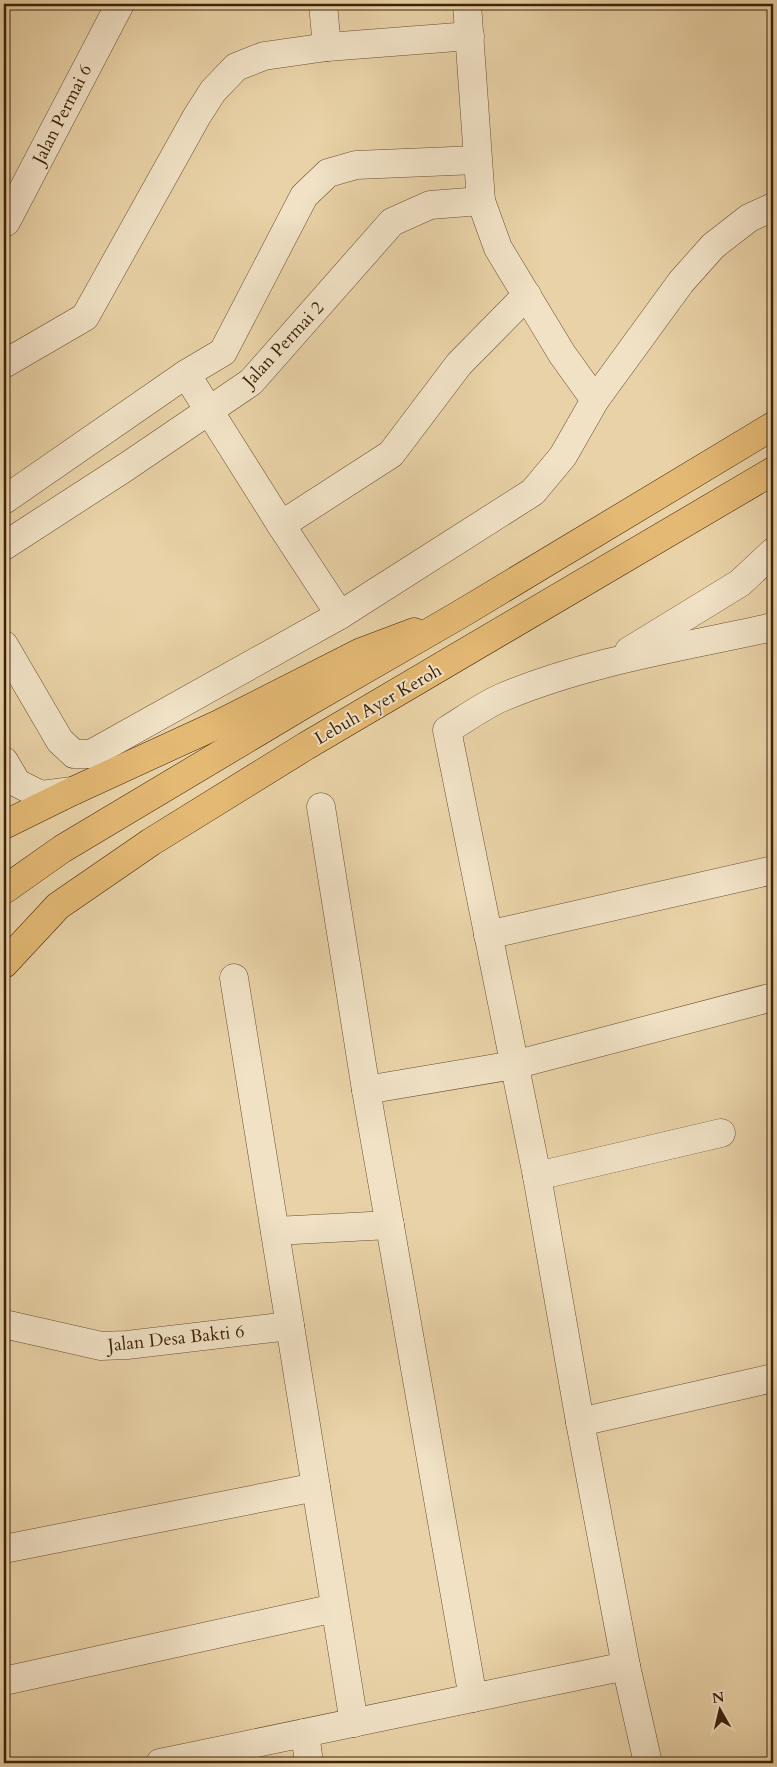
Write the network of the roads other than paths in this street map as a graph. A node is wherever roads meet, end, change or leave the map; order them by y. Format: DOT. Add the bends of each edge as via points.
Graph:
graph roads {
  1 [pos="120,4"];
  2 [pos="323,4"];
  3 [pos="467,4"];
  4 [pos="470,36"];
  5 [pos="327,48"];
  6 [pos="477,160"];
  7 [pos="481,200"];
  8 [pos="773,207"];
  9 [pos="4,223"];
  10 [pos="527,295"];
  11 [pos="4,364"];
  12 [pos="186,374"];
  13 [pos="596,400"];
  14 [pos="209,411"];
  15 [pos="773,426"];
  16 [pos="773,471"];
  17 [pos="4,500"];
  18 [pos="281,525"];
  19 [pos="4,546"];
  20 [pos="773,552"];
  21 [pos="340,614"];
  22 [pos="459,615"];
  23 [pos="773,627"];
  24 [pos="4,645"];
  25 [pos="611,662"];
  26 [pos="4,762"];
  27 [pos="73,791"];
  28 [pos="321,807"];
  29 [pos="4,825"];
  30 [pos="773,870"];
  31 [pos="4,890"];
  32 [pos="58,906"];
  33 [pos="488,935"];
  34 [pos="4,949"];
  35 [pos="4,964"];
  36 [pos="234,978"];
  37 [pos="773,997"];
  38 [pos="514,1065"];
  39 [pos="366,1090"];
  40 [pos="721,1133"];
  41 [pos="537,1176"];
  42 [pos="390,1225"];
  43 [pos="275,1231"];
  44 [pos="4,1324"];
  45 [pos="290,1326"];
  46 [pos="773,1378"];
  47 [pos="580,1422"];
  48 [pos="316,1487"];
  49 [pos="4,1549"];
  50 [pos="335,1608"];
  51 [pos="626,1666"];
  52 [pos="4,1681"];
  53 [pos="473,1698"];
  54 [pos="354,1723"];
  55 [pos="305,1733"];
  56 [pos="160,1763"];
  57 [pos="309,1763"];
  58 [pos="648,1763"];
  1 -- 9 [label="street, Jalan Permai 6"];
  2 -- 5 [label="street"];
  3 -- 4 [label="street"];
  4 -- 5 [label="street"];
  4 -- 6 [label="street"];
  5 -- 11 [label="street" via="264,56 236,68 213,91 197,116 85,317"];
  6 -- 7 [label="street"];
  6 -- 12 [label="street" via="356,165 328,173 304,196 223,352"];
  7 -- 10 [label="street" via="498,248"];
  7 -- 14 [label="street, Jalan Permai 2" via="430,205 392,222 252,382"];
  8 -- 13 [label="street" via="749,218 713,246 681,282"];
  10 -- 13 [label="street" via="562,354"];
  10 -- 18 [label="street" via="460,364 391,454"];
  12 -- 14 [label="street"];
  12 -- 17 [label="street"];
  13 -- 21 [label="street" via="563,456 533,492"];
  14 -- 18 [label="street"];
  14 -- 19 [label="street, Jalan Permai 2"];
  15 -- 22 [label="main road, Lebuh Ayer Keroh"];
  16 -- 32 [label="main road, Lebuh Ayer Keroh" via="306,746 151,842"];
  18 -- 21 [label="street"];
  20 -- 25 [label="street" via="740,583"];
  21 -- 24 [label="street" via="91,754 74,754 60,741"];
  22 -- 27 [label="main road" via="361,652 219,724"];
  22 -- 31 [label="main road, Lebuh Ayer Keroh" via="62,849"];
  23 -- 25 [label="street"];
  25 -- 33 [label="street" via="502,698 447,730"];
  26 -- 27 [label="street" via="17,784 41,795"];
  27 -- 29 [label="main road"];
  28 -- 39 [label="street"];
  30 -- 33 [label="street"];
  32 -- 34 [label="main road"];
  32 -- 35 [label="main road, Lebuh Ayer Keroh"];
  33 -- 38 [label="street"];
  36 -- 43 [label="street"];
  37 -- 38 [label="street"];
  38 -- 39 [label="street"];
  38 -- 41 [label="street"];
  39 -- 42 [label="street"];
  40 -- 41 [label="street"];
  41 -- 47 [label="street"];
  42 -- 43 [label="street"];
  42 -- 53 [label="street"];
  43 -- 45 [label="street"];
  44 -- 45 [label="street, Jalan Desa Bakti 6" via="101,1346"];
  45 -- 48 [label="street"];
  46 -- 47 [label="street"];
  47 -- 51 [label="street"];
  48 -- 49 [label="street"];
  48 -- 50 [label="street"];
  50 -- 52 [label="street"];
  50 -- 54 [label="street"];
  51 -- 53 [label="street"];
  51 -- 58 [label="street"];
  53 -- 54 [label="street"];
  54 -- 55 [label="street"];
  55 -- 56 [label="street"];
  55 -- 57 [label="street"];
}
